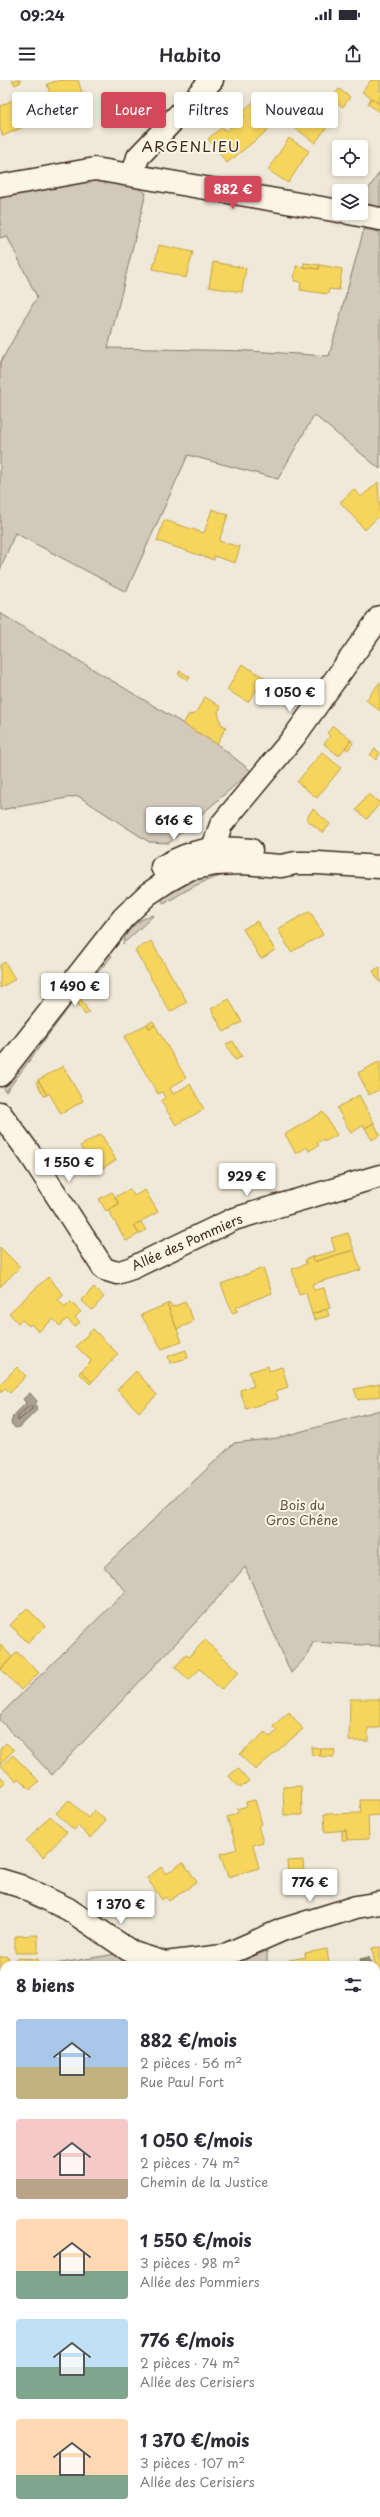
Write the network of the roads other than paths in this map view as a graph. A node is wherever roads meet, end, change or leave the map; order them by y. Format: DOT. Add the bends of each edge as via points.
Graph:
graph roads {
  1 [pos="212,80"];
  2 [pos="134,174"];
  3 [pos="0,186"];
  4 [pos="332,210"];
  5 [pos="368,217"];
  6 [pos="380,219"];
  7 [pos="380,617"];
  8 [pos="216,856"];
  9 [pos="380,867"];
  10 [pos="0,1050"];
  11 [pos="0,1075"];
  12 [pos="0,1113"];
  13 [pos="380,1176"];
  14 [pos="0,1880"];
  15 [pos="380,1903"];
  16 [pos="159,1961"];
  17 [pos="182,1961"];
  1 -- 2 [label="street" via="138,157"];
  2 -- 3 [label="street" via="95,169"];
  2 -- 4 [label="street"];
  5 -- 6 [label="street"];
  7 -- 8 [label="street" via="294,737 221,825"];
  8 -- 9 [label="street" via="282,854 296,863"];
  8 -- 10 [label="street" via="191,852 141,883"];
  8 -- 11 [label="street" via="148,894 123,918"];
  12 -- 13 [label="street, Allée des Pommiers" via="30,1154 104,1269 117,1273 161,1255 234,1219"];
  14 -- 16 [label="street" via="20,1886 68,1909 134,1953"];
  15 -- 17 [label="street" via="356,1907 282,1930 224,1956"];
}
